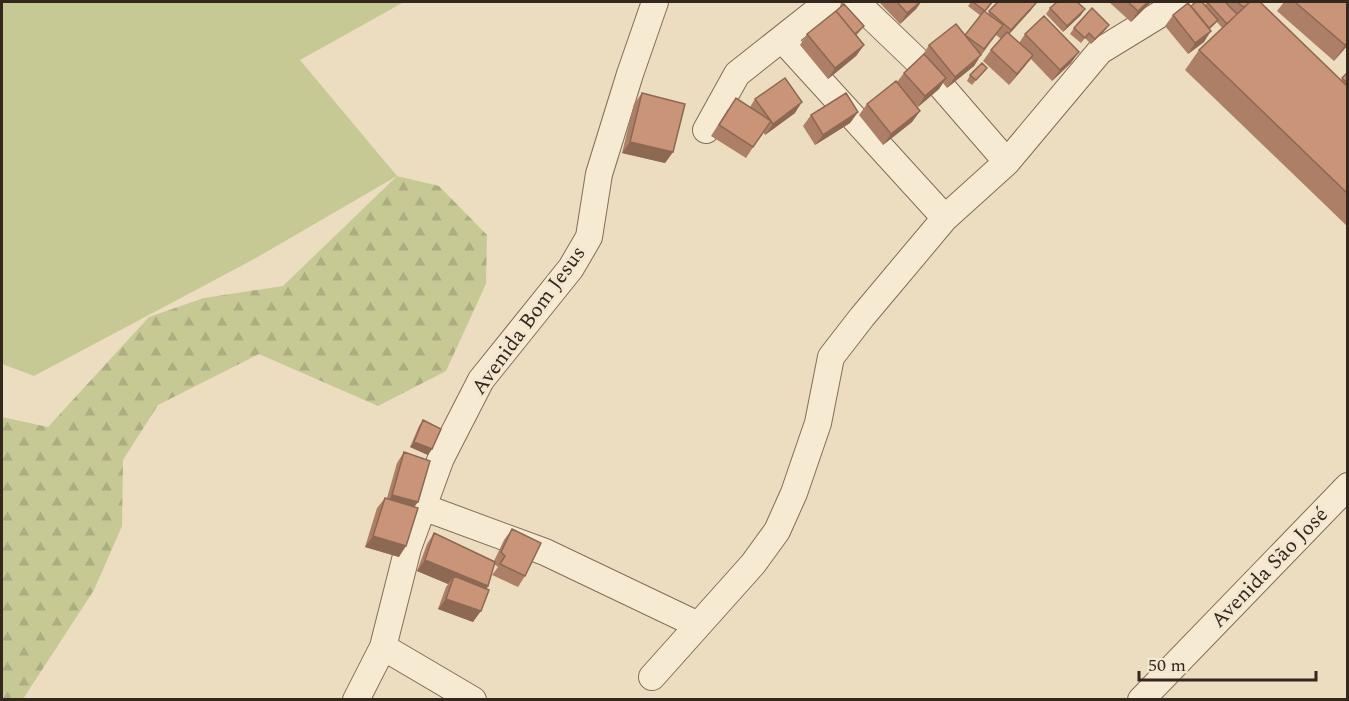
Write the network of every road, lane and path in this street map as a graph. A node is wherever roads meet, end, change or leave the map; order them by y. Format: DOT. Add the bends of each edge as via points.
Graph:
graph roads {
  1 [pos="655,2"];
  2 [pos="828,2"];
  3 [pos="856,2"];
  4 [pos="1180,2"];
  5 [pos="782,39"];
  6 [pos="706,130"];
  7 [pos="1007,162"];
  8 [pos="945,218"];
  9 [pos="1347,486"];
  10 [pos="423,507"];
  11 [pos="698,625"];
  12 [pos="383,647"];
  13 [pos="652,677"];
  14 [pos="356,699"];
  15 [pos="473,699"];
  16 [pos="1140,699"];
  1 -- 10 [label="street, Avenida Bom Jesus" via="598,174 589,237 571,268 480,380 441,458"];
  2 -- 5 [label="street"];
  3 -- 7 [label="street" via="929,72"];
  4 -- 7 [label="street" via="1100,51"];
  5 -- 6 [label="street" via="736,74"];
  5 -- 8 [label="street"];
  7 -- 8 [label="street"];
  8 -- 11 [label="street" via="831,357 818,423 777,531"];
  9 -- 16 [label="street, Avenida São José"];
  10 -- 11 [label="street" via="545,552"];
  10 -- 12 [label="street, Avenida Bom Jesus" via="408,548"];
  11 -- 13 [label="street"];
  12 -- 14 [label="street, Avenida Bom Jesus"];
  12 -- 15 [label="street"];
}
